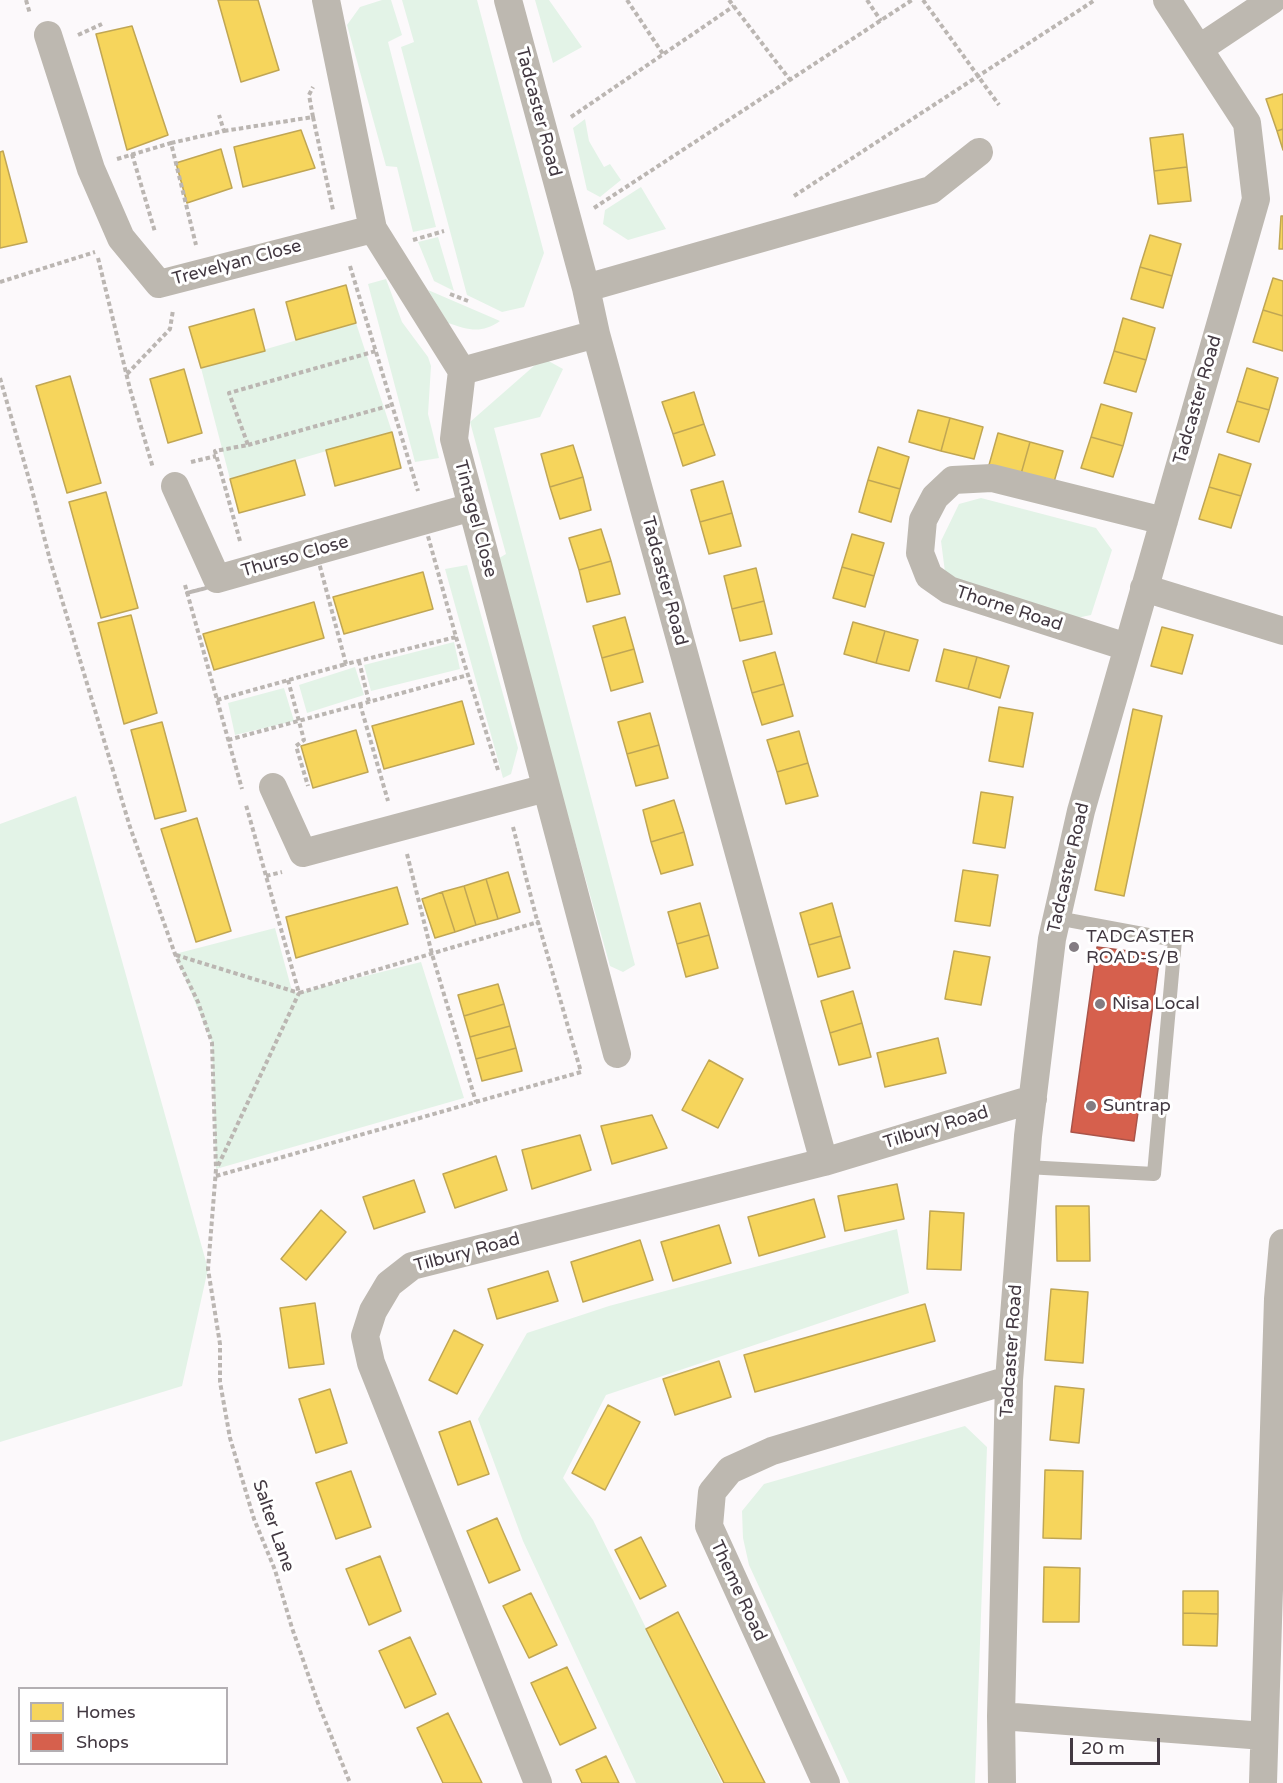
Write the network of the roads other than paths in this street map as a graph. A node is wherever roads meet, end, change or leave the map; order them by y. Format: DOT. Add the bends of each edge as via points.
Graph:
graph roads {
  1 [pos="326,0"];
  2 [pos="508,0"];
  3 [pos="1167,0"];
  4 [pos="1272,0"];
  5 [pos="58,37"];
  6 [pos="1200,48"];
  7 [pos="979,152"];
  8 [pos="373,229"];
  9 [pos="586,288"];
  10 [pos="596,334"];
  11 [pos="462,371"];
  12 [pos="175,486"];
  13 [pos="472,507"];
  14 [pos="1164,521"];
  15 [pos="1144,588"];
  16 [pos="1283,631"];
  17 [pos="1127,647"];
  18 [pos="273,787"];
  19 [pos="546,788"];
  20 [pos="1057,918"];
  21 [pos="617,1054"];
  22 [pos="1033,1099"];
  23 [pos="824,1162"];
  24 [pos="1026,1167"];
  25 [pos="1283,1243"];
  26 [pos="1009,1380"];
  27 [pos="1277,1530"];
  28 [pos="1001,1716"];
  29 [pos="1264,1736"];
  30 [pos="538,1783"];
  31 [pos="826,1783"];
  32 [pos="1002,1783"];
  33 [pos="1263,1783"];
  1 -- 8 [label="street"];
  2 -- 9 [label="street, Tadcaster Road"];
  3 -- 6 [label="street, Tadcaster Road"];
  4 -- 6 [label="street"];
  5 -- 8 [label="street, Trevelyan Close" via="91,169 121,238 159,284 338,228"];
  6 -- 14 [label="street, Tadcaster Road" via="1247,123 1256,199"];
  7 -- 9 [label="street" via="931,190"];
  8 -- 11 [label="street"];
  9 -- 10 [label="street, Tadcaster Road"];
  10 -- 11 [label="street"];
  10 -- 23 [label="street, Tadcaster Road"];
  11 -- 13 [label="street, Tintagel Close" via="454,439"];
  12 -- 13 [label="street, Thurso Close" via="217,579"];
  13 -- 19 [label="street, Tintagel Close"];
  14 -- 15 [label="street, Tadcaster Road"];
  14 -- 17 [label="street, Thorne Road" via="992,478 953,480 935,497 924,520 920,553 929,576 949,590"];
  15 -- 16 [label="street"];
  15 -- 17 [label="street, Tadcaster Road"];
  17 -- 20 [label="street, Tadcaster Road" via="1081,811"];
  18 -- 19 [label="street" via="303,853"];
  19 -- 21 [label="street, Tintagel Close"];
  20 -- 22 [label="street, Tadcaster Road"];
  20 -- 24 [label="lane" via="1175,939 1154,1174"];
  22 -- 23 [label="street, Tilbury Road"];
  22 -- 24 [label="street, Tadcaster Road"];
  23 -- 30 [label="street, Tilbury Road" via="412,1266 389,1284 372,1311 365,1336 371,1363"];
  24 -- 26 [label="street, Tadcaster Road"];
  25 -- 27 [label="street" via="1278,1299"];
  26 -- 28 [label="street, Tadcaster Road"];
  26 -- 31 [label="street, Theme Road" via="772,1451 730,1470 711,1492 709,1526"];
  27 -- 29 [label="street"];
  28 -- 29 [label="street"];
  28 -- 32 [label="street, Tadcaster Road"];
  29 -- 33 [label="street"];
}
